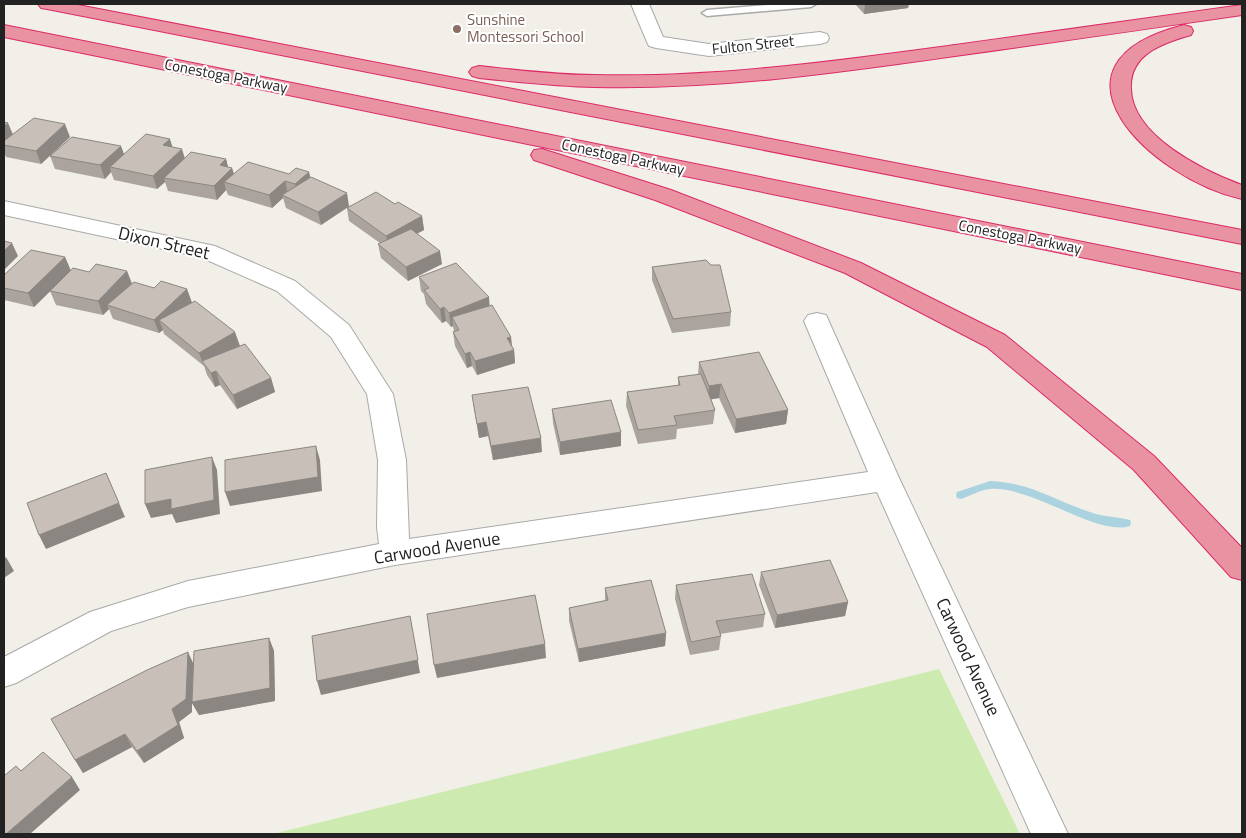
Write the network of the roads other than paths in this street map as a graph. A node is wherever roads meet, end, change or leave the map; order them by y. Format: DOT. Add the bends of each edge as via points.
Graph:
graph roads {
  1 [pos="48,4"];
  2 [pos="640,4"];
  3 [pos="811,4"];
  4 [pos="707,12"];
  5 [pos="1241,19"];
  6 [pos="173,30"];
  7 [pos="4,31"];
  8 [pos="820,38"];
  9 [pos="422,115"];
  10 [pos="1242,192"];
  11 [pos="4,208"];
  12 [pos="1242,237"];
  13 [pos="1242,282"];
  14 [pos="816,321"];
  15 [pos="886,480"];
  16 [pos="394,553"];
  17 [pos="1242,568"];
  18 [pos="4,673"];
  19 [pos="1050,834"];
  1 -- 6 [label="highway"];
  2 -- 8 [label="street, Fulton Street" via="656,42 709,50"];
  3 -- 4 [label="lane"];
  5 -- 6 [label="highway" via="828,68 694,80 616,81 510,77"];
  5 -- 10 [label="highway" via="1162,36 1140,48 1124,65 1119,82 1131,121 1157,148 1190,168"];
  6 -- 12 [label="highway"];
  7 -- 9 [label="highway, Conestoga Parkway"];
  9 -- 13 [label="highway, Conestoga Parkway"];
  9 -- 17 [label="highway" via="663,195 853,268 996,341 1144,463"];
  11 -- 16 [label="street, Dixon Street" via="208,251 286,286 340,331 380,394 392,460"];
  14 -- 15 [label="street, Carwood Avenue"];
  15 -- 16 [label="street, Carwood Avenue"];
  15 -- 19 [label="street, Carwood Avenue"];
  16 -- 18 [label="street, Carwood Avenue" via="188,594 102,621"];
}
